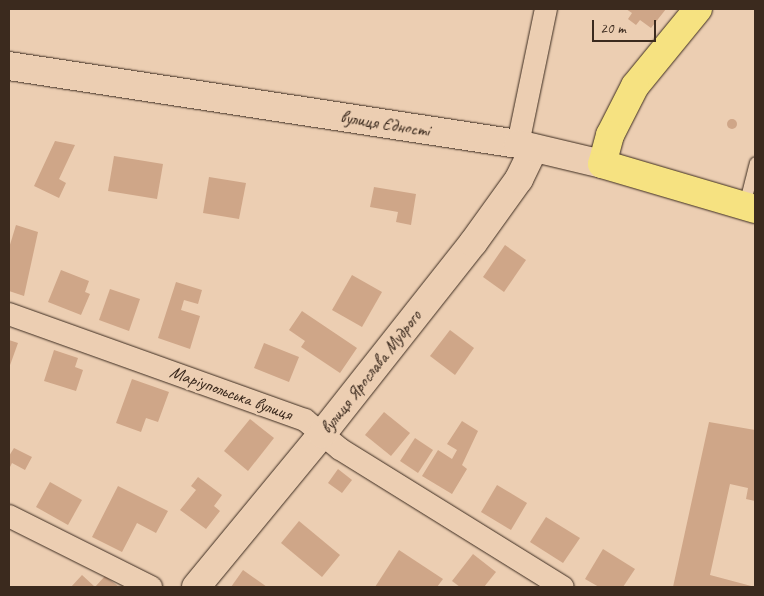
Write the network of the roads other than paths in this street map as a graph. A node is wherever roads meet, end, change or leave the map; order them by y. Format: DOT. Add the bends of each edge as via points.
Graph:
graph roads {
  1 [pos="546,9"];
  2 [pos="698,9"];
  3 [pos="9,66"];
  4 [pos="526,146"];
  5 [pos="755,162"];
  6 [pos="602,164"];
  7 [pos="750,207"];
  8 [pos="9,314"];
  9 [pos="322,434"];
  10 [pos="9,516"];
  11 [pos="151,587"];
  12 [pos="196,587"];
  13 [pos="563,587"];
  1 -- 4 [label="street"];
  2 -- 6 [label="main road" via="635,86 610,135"];
  3 -- 4 [label="main road, вулиця Єдності"];
  4 -- 6 [label="main road, вулиця Єдності"];
  4 -- 9 [label="main road, вулиця Ярослава Мудрого" via="519,179"];
  5 -- 7 [label="lane"];
  6 -- 7 [label="main road, вулиця Єдності"];
  8 -- 9 [label="street, Маріупольська вулиця" via="305,420"];
  9 -- 12 [label="main road, вулиця Ярослава Мудрого"];
  9 -- 13 [label="street, Маріупольська вулиця" via="340,449"];
  10 -- 11 [label="street"];
}
